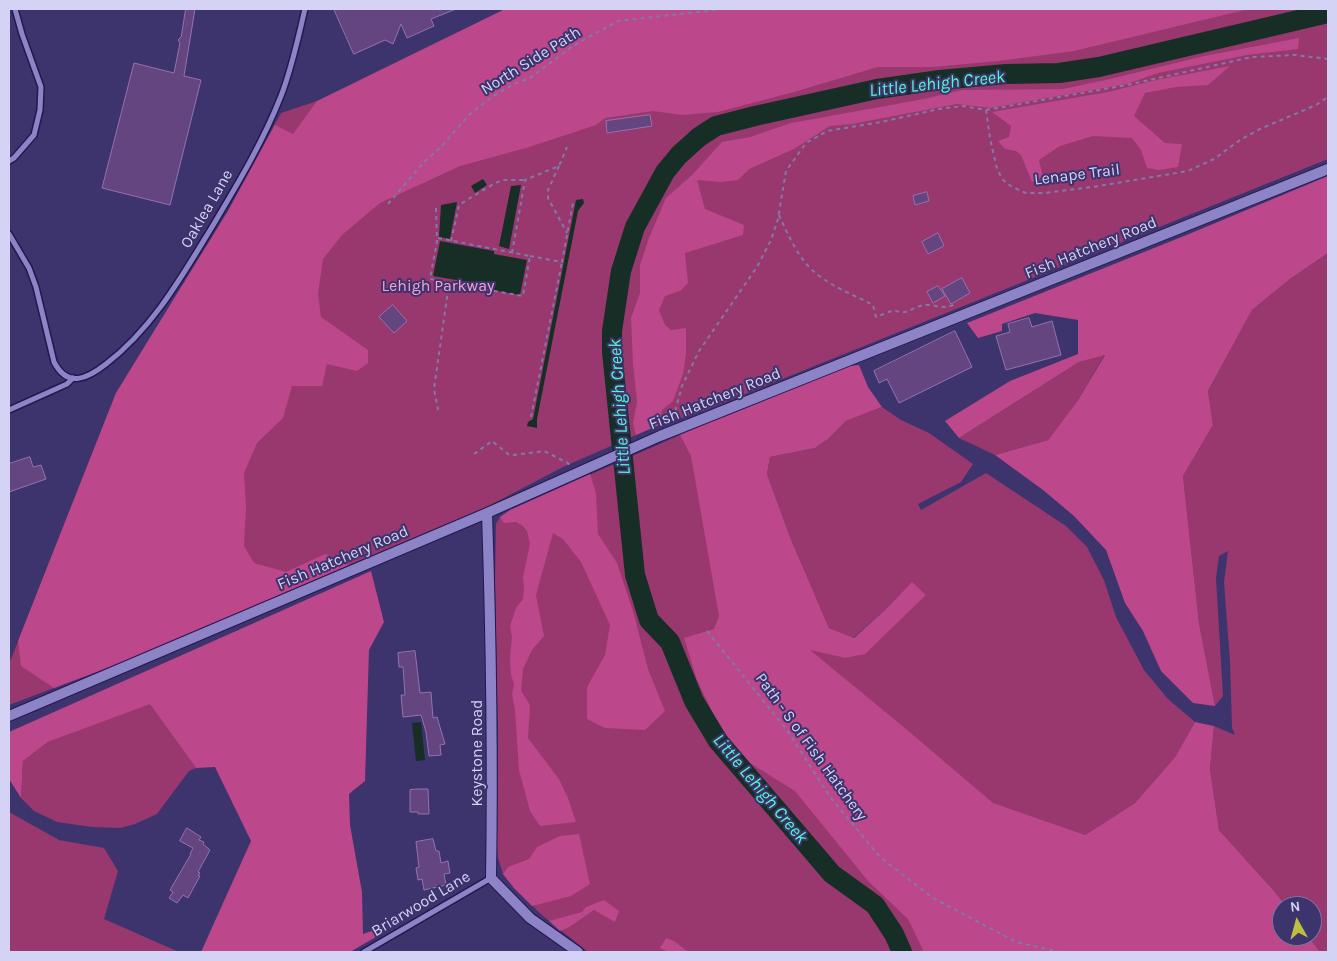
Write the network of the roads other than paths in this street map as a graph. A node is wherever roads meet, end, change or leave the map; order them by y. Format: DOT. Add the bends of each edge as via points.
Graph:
graph roads {
  1 [pos="15,9"];
  2 [pos="305,9"];
  3 [pos="9,161"];
  4 [pos="1328,169"];
  5 [pos="9,234"];
  6 [pos="73,378"];
  7 [pos="9,410"];
  8 [pos="487,513"];
  9 [pos="9,716"];
  10 [pos="490,878"];
  11 [pos="364,952"];
  12 [pos="578,952"];
  1 -- 3 [label="street" via="41,87 34,135"];
  2 -- 6 [label="street, Oaklea Lane" via="290,67 274,111 250,160 191,261 138,336 98,370 86,377"];
  4 -- 8 [label="street, Fish Hatchery Road" via="660,436"];
  5 -- 6 [label="street" via="36,287 57,369"];
  6 -- 7 [label="street, Oaklea Lane"];
  8 -- 9 [label="street, Fish Hatchery Road"];
  8 -- 10 [label="street, Keystone Road" via="493,782"];
  10 -- 11 [label="street, Briarwood Lane"];
  10 -- 12 [label="street" via="530,918"];
}
